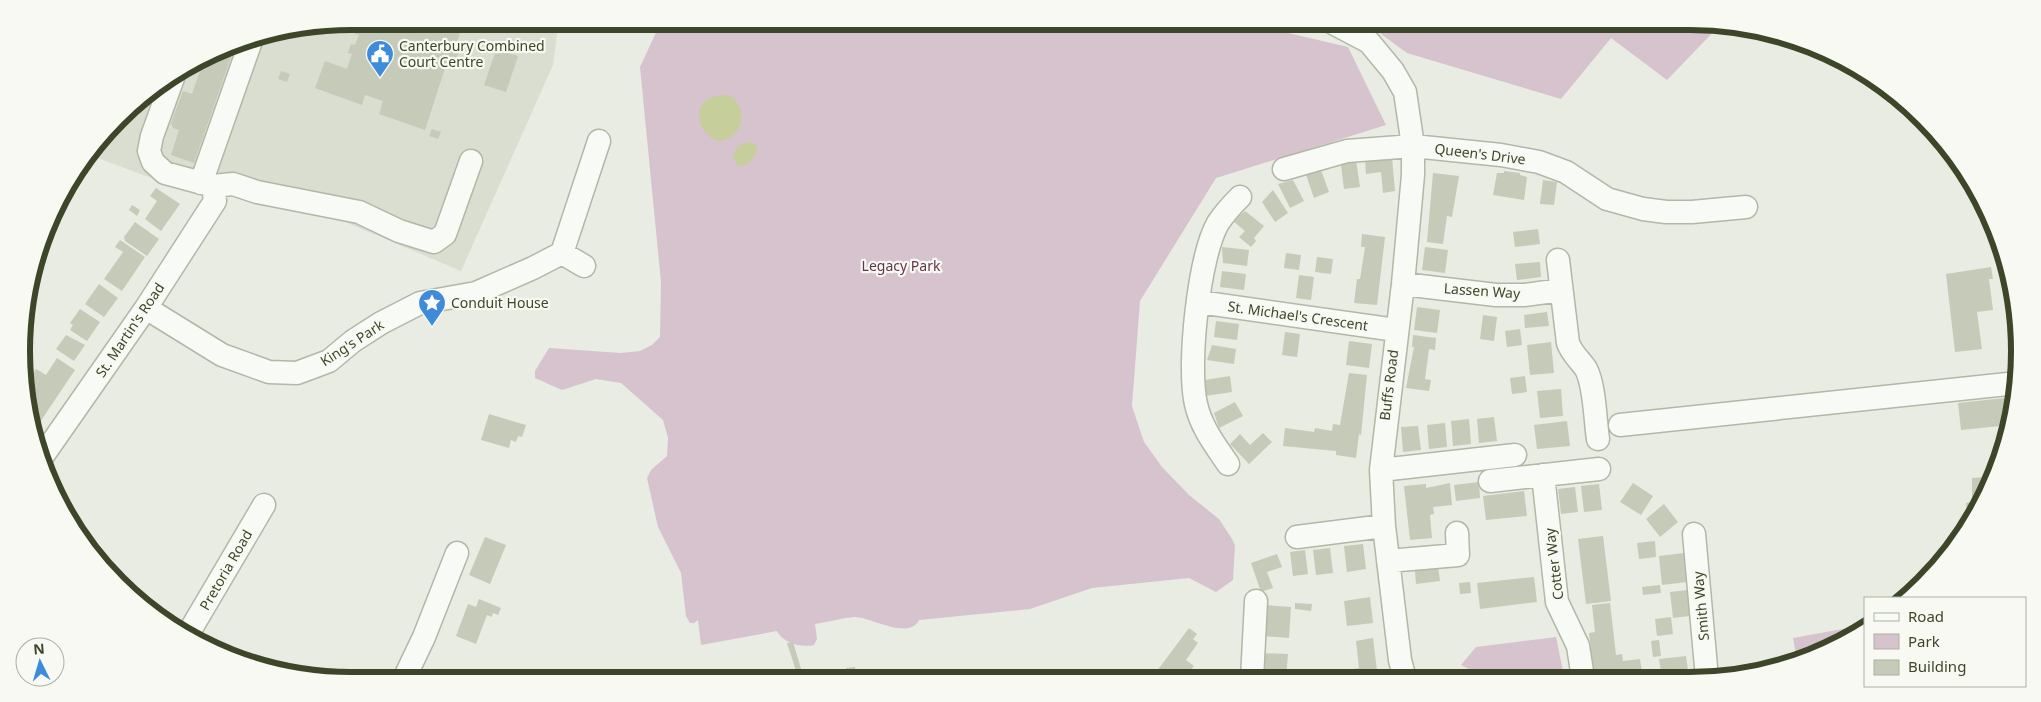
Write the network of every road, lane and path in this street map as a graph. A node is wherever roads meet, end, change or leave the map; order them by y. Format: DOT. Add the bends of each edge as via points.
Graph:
graph roads {
  1 [pos="1346,30"];
  2 [pos="250,47"];
  3 [pos="170,86"];
  4 [pos="599,141"];
  5 [pos="1413,146"];
  6 [pos="470,161"];
  7 [pos="1284,169"];
  8 [pos="210,190"];
  9 [pos="1240,196"];
  10 [pos="1746,207"];
  11 [pos="562,253"];
  12 [pos="1558,260"];
  13 [pos="584,266"];
  14 [pos="1403,284"];
  15 [pos="1561,290"];
  16 [pos="1199,302"];
  17 [pos="146,308"];
  18 [pos="1396,330"];
  19 [pos="2009,384"];
  20 [pos="1620,425"];
  21 [pos="1598,439"];
  22 [pos="46,451"];
  23 [pos="1515,455"];
  24 [pos="1228,464"];
  25 [pos="1599,469"];
  26 [pos="1380,470"];
  27 [pos="1543,475"];
  28 [pos="1490,481"];
  29 [pos="264,505"];
  30 [pos="1384,526"];
  31 [pos="1457,533"];
  32 [pos="1694,534"];
  33 [pos="1297,537"];
  34 [pos="457,553"];
  35 [pos="1388,561"];
  36 [pos="1256,601"];
  37 [pos="191,629"];
  38 [pos="1706,671"];
  39 [pos="408,672"];
  40 [pos="1252,672"];
  41 [pos="1403,672"];
  42 [pos="1582,672"];
  1 -- 5 [label="street, Buffs Road" via="1369,42 1393,71 1405,92"];
  2 -- 8 [label="street, St. Martin's Road"];
  3 -- 8 [label="street" via="152,136 150,151 153,162 165,173"];
  4 -- 11 [label="street"];
  5 -- 7 [label="street, Queen's Drive" via="1347,151"];
  5 -- 10 [label="street, Queen's Drive" via="1539,162 1566,172 1607,199 1642,209 1692,212"];
  5 -- 14 [label="street, Buffs Road"];
  6 -- 8 [label="street" via="445,234 434,242 399,231 353,210 258,192 233,184"];
  8 -- 17 [label="street, St. Martin's Road"];
  9 -- 16 [label="street" via="1218,223 1210,240"];
  11 -- 13 [label="street"];
  11 -- 17 [label="street, King's Park" via="476,293 420,303 381,323 329,361 297,373 269,372 222,355"];
  12 -- 15 [label="street"];
  14 -- 15 [label="street, Lassen Way" via="1496,295"];
  14 -- 18 [label="street, Buffs Road"];
  15 -- 21 [label="street" via="1568,343 1590,380"];
  16 -- 18 [label="street, St. Michael's Crescent"];
  16 -- 24 [label="street" via="1192,346 1195,403 1209,437"];
  17 -- 22 [label="street, St. Martin's Road"];
  18 -- 26 [label="street, Buffs Road"];
  19 -- 20 [label="street"];
  23 -- 26 [label="street"];
  25 -- 27 [label="street"];
  26 -- 30 [label="street, Buffs Road"];
  27 -- 28 [label="street"];
  27 -- 42 [label="street, Cotter Way" via="1557,602 1578,646"];
  29 -- 37 [label="street, Pretoria Road"];
  30 -- 33 [label="street"];
  30 -- 35 [label="street, Buffs Road"];
  31 -- 35 [label="street" via="1458,555"];
  32 -- 38 [label="street, Smith Way"];
  34 -- 39 [label="street" via="452,594"];
  35 -- 41 [label="street, Buffs Road"];
  36 -- 40 [label="street"];
}
